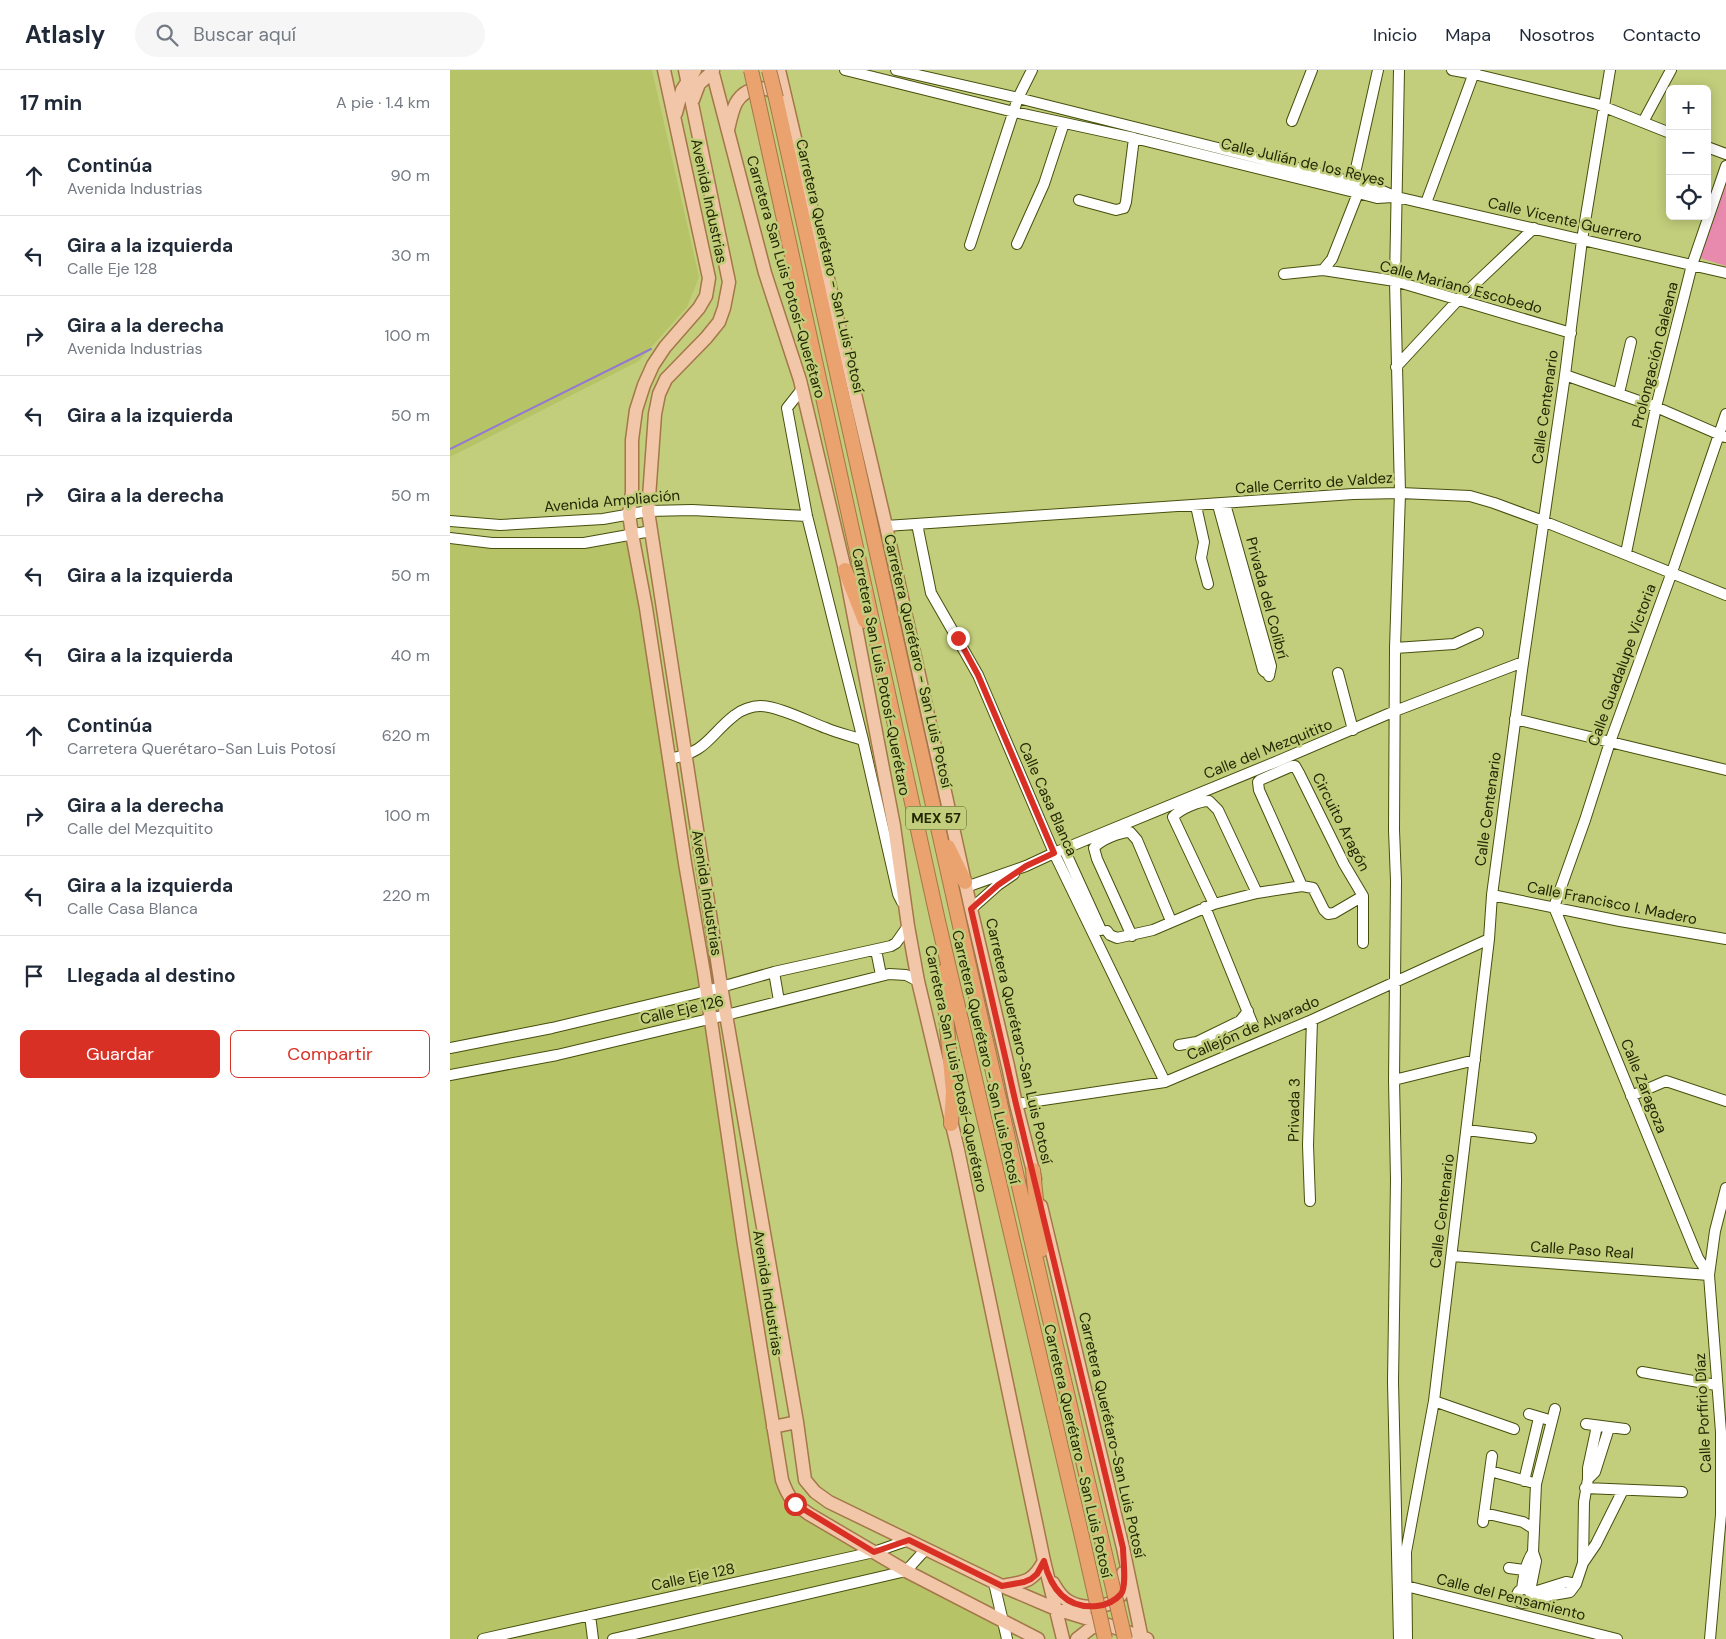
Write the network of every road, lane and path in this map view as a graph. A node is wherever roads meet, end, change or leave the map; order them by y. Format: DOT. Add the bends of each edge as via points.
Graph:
graph roads {
  1 [pos="664,70"];
  2 [pos="712,70"];
  3 [pos="751,70"];
  4 [pos="770,70"];
  5 [pos="779,70"];
  6 [pos="845,70"];
  7 [pos="896,70"];
  8 [pos="1032,70"];
  9 [pos="1312,70"];
  10 [pos="1378,70"];
  11 [pos="1399,70"];
  12 [pos="1452,70"];
  13 [pos="1610,70"];
  14 [pos="1474,72"];
  15 [pos="1666,72"];
  16 [pos="689,73"];
  17 [pos="1018,98"];
  18 [pos="692,103"];
  19 [pos="1605,107"];
  20 [pos="788,110"];
  21 [pos="1014,112"];
  22 [pos="676,120"];
  23 [pos="1292,121"];
  24 [pos="1643,122"];
  25 [pos="1064,123"];
  26 [pos="728,130"];
  27 [pos="1666,131"];
  28 [pos="1134,138"];
  29 [pos="1711,148"];
  30 [pos="1220,154"];
  31 [pos="1726,154"];
  32 [pos="1726,166"];
  33 [pos="1312,177"];
  34 [pos="1353,182"];
  35 [pos="1358,193"];
  36 [pos="1397,197"];
  37 [pos="1079,200"];
  38 [pos="1426,203"];
  39 [pos="1534,228"];
  40 [pos="1582,240"];
  41 [pos="1017,244"];
  42 [pos="970,245"];
  43 [pos="1692,265"];
  44 [pos="1323,270"];
  45 [pos="1726,273"];
  46 [pos="1284,274"];
  47 [pos="1395,281"];
  48 [pos="1458,300"];
  49 [pos="1571,333"];
  50 [pos="1631,342"];
  51 [pos="1396,367"];
  52 [pos="1565,376"];
  53 [pos="802,389"];
  54 [pos="1619,393"];
  55 [pos="1656,407"];
  56 [pos="1726,414"];
  57 [pos="1723,436"];
  58 [pos="1400,493"];
  59 [pos="1222,504"];
  60 [pos="1196,506"];
  61 [pos="648,511"];
  62 [pos="630,514"];
  63 [pos="807,516"];
  64 [pos="450,521"];
  65 [pos="1543,521"];
  66 [pos="917,524"];
  67 [pos="886,526"];
  68 [pos="651,531"];
  69 [pos="632,534"];
  70 [pos="450,538"];
  71 [pos="1626,553"];
  72 [pos="845,570"];
  73 [pos="1672,572"];
  74 [pos="1208,584"];
  75 [pos="1726,595"];
  76 [pos="1478,633"];
  77 [pos="1395,648"];
  78 [pos="880,656"];
  79 [pos="1523,662"];
  80 [pos="1338,673"];
  81 [pos="1269,674"];
  82 [pos="1395,711"];
  83 [pos="1515,719"];
  84 [pos="1354,730"];
  85 [pos="863,740"];
  86 [pos="1610,742"];
  87 [pos="686,756"];
  88 [pos="669,758"];
  89 [pos="1726,770"];
  90 [pos="937,824"];
  91 [pos="1059,851"];
  92 [pos="1026,866"];
  93 [pos="965,885"];
  94 [pos="1308,887"];
  95 [pos="1257,893"];
  96 [pos="1492,895"];
  97 [pos="1364,896"];
  98 [pos="1209,906"];
  99 [pos="1554,907"];
  100 [pos="971,909"];
  101 [pos="906,910"];
  102 [pos="938,921"];
  103 [pos="1171,921"];
  104 [pos="908,926"];
  105 [pos="1101,931"];
  106 [pos="1128,935"];
  107 [pos="1489,939"];
  108 [pos="1726,939"];
  109 [pos="1363,943"];
  110 [pos="876,950"];
  111 [pos="774,972"];
  112 [pos="881,975"];
  113 [pos="918,981"];
  114 [pos="1396,981"];
  115 [pos="720,986"];
  116 [pos="706,991"];
  117 [pos="779,1001"];
  118 [pos="1248,1011"];
  119 [pos="726,1015"];
  120 [pos="710,1018"];
  121 [pos="1312,1020"];
  122 [pos="1253,1024"];
  123 [pos="1179,1045"];
  124 [pos="450,1048"];
  125 [pos="1475,1060"];
  126 [pos="450,1075"];
  127 [pos="1394,1080"];
  128 [pos="1165,1082"];
  129 [pos="1631,1096"];
  130 [pos="1726,1101"];
  131 [pos="1016,1104"];
  132 [pos="952,1124"];
  133 [pos="1467,1130"];
  134 [pos="1531,1138"];
  135 [pos="1033,1170"];
  136 [pos="1726,1188"];
  137 [pos="1310,1201"];
  138 [pos="764,1241"];
  139 [pos="744,1245"];
  140 [pos="1452,1256"];
  141 [pos="1709,1275"];
  142 [pos="1047,1310"];
  143 [pos="1642,1372"];
  144 [pos="1716,1385"];
  145 [pos="1434,1401"];
  146 [pos="1555,1409"];
  147 [pos="1552,1420"];
  148 [pos="797,1422"];
  149 [pos="1586,1424"];
  150 [pos="1597,1426"];
  151 [pos="773,1427"];
  152 [pos="1609,1428"];
  153 [pos="1514,1429"];
  154 [pos="1625,1429"];
  155 [pos="1723,1432"];
  156 [pos="1492,1456"];
  157 [pos="1490,1471"];
  158 [pos="1524,1481"];
  159 [pos="1536,1484"];
  160 [pos="1587,1484"];
  161 [pos="1623,1490"];
  162 [pos="1682,1492"];
  163 [pos="1534,1517"];
  164 [pos="1523,1522"];
  165 [pos="1534,1529"];
  166 [pos="909,1540"];
  167 [pos="1123,1548"];
  168 [pos="926,1549"];
  169 [pos="874,1552"];
  170 [pos="1406,1552"];
  171 [pos="1533,1552"];
  172 [pos="1398,1559"];
  173 [pos="1044,1561"];
  174 [pos="1583,1562"];
  175 [pos="1509,1568"];
  176 [pos="1524,1570"];
  177 [pos="906,1571"];
  178 [pos="1048,1575"];
  179 [pos="998,1584"];
  180 [pos="1403,1585"];
  181 [pos="1527,1595"];
  182 [pos="1056,1609"];
  183 [pos="1516,1613"];
  184 [pos="590,1615"];
  185 [pos="1003,1619"];
  186 [pos="1105,1624"];
  187 [pos="1144,1638"];
  188 [pos="482,1639"];
  189 [pos="593,1639"];
  190 [pos="613,1639"];
  191 [pos="1007,1639"];
  192 [pos="1038,1639"];
  193 [pos="1063,1639"];
  194 [pos="1077,1639"];
  195 [pos="1105,1639"];
  196 [pos="1125,1639"];
  197 [pos="1399,1639"];
  198 [pos="1406,1639"];
  199 [pos="1617,1639"];
  200 [pos="1710,1639"];
  1 -- 22 [label="main road, Avenida Industrias"];
  2 -- 18 [label="main road" via="699,84"];
  2 -- 26 [label="main road, Carretera San Luis Potosí-Querétaro"];
  3 -- 78 [label="highway, Carretera Querétaro - San Luis Potosí / MEX 57, bridge"];
  4 -- 90 [label="highway, Carretera Querétaro - San Luis Potosí / MEX 57, bridge"];
  5 -- 20 [label="main road, Carretera Querétaro-San Luis Potosí"];
  6 -- 21 [label="street, Calle Julián de los Reyes"];
  7 -- 17 [label="street, Calle Julián de los Reyes"];
  8 -- 17 [label="street"];
  9 -- 23 [label="street"];
  10 -- 34 [label="street"];
  11 -- 36 [label="street"];
  12 -- 14 [label="street"];
  13 -- 19 [label="street, Calle Centenario"];
  14 -- 19 [label="street"];
  14 -- 38 [label="street"];
  15 -- 24 [label="street"];
  16 -- 18 [label="main road, Avenida Industrias"];
  16 -- 22 [label="main road" via="679,97"];
  17 -- 21 [label="street"];
  17 -- 30 [label="street, Calle Julián de los Reyes"];
  18 -- 61 [label="main road, Avenida Industrias" via="729,282 728,293 718,322 666,379 659,394"];
  19 -- 24 [label="street"];
  19 -- 40 [label="street, Calle Centenario"];
  20 -- 26 [label="main road" via="784,100 773,90 753,89 736,104"];
  20 -- 67 [label="main road, Carretera Querétaro-San Luis Potosí"];
  21 -- 25 [label="street, Calle Julián de los Reyes"];
  21 -- 42 [label="street"];
  22 -- 62 [label="main road, Avenida Industrias" via="709,278 706,296 699,308 664,347 644,385 632,440"];
  24 -- 27 [label="street"];
  25 -- 28 [label="street, Calle Julián de los Reyes"];
  25 -- 41 [label="street" via="1044,184"];
  26 -- 53 [label="main road, Carretera San Luis Potosí-Querétaro" via="765,273"];
  28 -- 30 [label="street, Calle Julián de los Reyes"];
  28 -- 37 [label="street" via="1124,208 1116,210"];
  29 -- 31 [label="street"];
  30 -- 33 [label="street, Calle Julián de los Reyes"];
  32 -- 43 [label="street, Prolongación Galeana"];
  33 -- 34 [label="street, Calle Julián de los Reyes"];
  33 -- 35 [label="street, Calle Julián de los Reyes"];
  34 -- 36 [label="street, Calle Julián de los Reyes"];
  35 -- 36 [label="street, Calle Julián de los Reyes" via="1377,198"];
  35 -- 44 [label="street" via="1332,259"];
  36 -- 38 [label="street, Calle Vicente Guerrero"];
  36 -- 47 [label="street"];
  38 -- 39 [label="street, Calle Vicente Guerrero"];
  39 -- 40 [label="street, Calle Vicente Guerrero"];
  39 -- 48 [label="street"];
  40 -- 43 [label="street, Calle Vicente Guerrero"];
  40 -- 49 [label="street, Calle Centenario"];
  43 -- 45 [label="street, Calle Vicente Guerrero"];
  43 -- 55 [label="street, Prolongación Galeana"];
  44 -- 46 [label="street, Calle Mariano Escobedo"];
  44 -- 47 [label="street, Calle Mariano Escobedo"];
  47 -- 48 [label="street, Calle Mariano Escobedo"];
  47 -- 51 [label="street"];
  48 -- 49 [label="street, Calle Mariano Escobedo"];
  48 -- 51 [label="street"];
  49 -- 52 [label="street, Calle Centenario"];
  50 -- 54 [label="street"];
  51 -- 58 [label="street"];
  52 -- 54 [label="street"];
  52 -- 65 [label="street, Calle Centenario"];
  53 -- 63 [label="street" via="787,408"];
  53 -- 72 [label="main road, Carretera San Luis Potosí-Querétaro"];
  54 -- 55 [label="street"];
  55 -- 57 [label="street"];
  55 -- 71 [label="street, Prolongación Galeana"];
  56 -- 57 [label="street, Calle Guadalupe Victoria"];
  57 -- 73 [label="street, Calle Guadalupe Victoria"];
  58 -- 59 [label="street, Calle Cerrito de Valdez"];
  58 -- 65 [label="street, Calle Cerrito de Valdez" via="1470,496"];
  58 -- 77 [label="street"];
  59 -- 60 [label="street, Calle Cerrito de Valdez"];
  59 -- 81 [label="street, Privada del Colibrí" via="1260,646 1263,670"];
  60 -- 66 [label="street, Calle Cerrito de Valdez"];
  60 -- 74 [label="street" via="1204,542 1201,558"];
  61 -- 62 [label="street, Avenida Ampliación"];
  61 -- 63 [label="street, Avenida Ampliación"];
  61 -- 68 [label="main road, Avenida Industrias"];
  62 -- 64 [label="street, Avenida Ampliación" via="603,519 500,525"];
  62 -- 69 [label="main road, Avenida Industrias"];
  63 -- 85 [label="street"];
  65 -- 71 [label="street, Calle Cerrito de Valdez"];
  65 -- 79 [label="street, Calle Centenario"];
  66 -- 67 [label="street, Calle Cerrito de Valdez"];
  66 -- 91 [label="street, Calle Casa Blanca" via="931,593 978,675"];
  67 -- 93 [label="main road, Carretera Querétaro-San Luis Potosí"];
  68 -- 69 [label="street"];
  68 -- 87 [label="main road, Avenida Industrias"];
  69 -- 70 [label="street" via="584,542 492,543"];
  69 -- 88 [label="main road, Avenida Industrias"];
  71 -- 73 [label="street, Calle Cerrito de Valdez"];
  72 -- 78 [label="highway"];
  72 -- 101 [label="main road, Carretera San Luis Potosí-Querétaro" via="894,826"];
  73 -- 75 [label="street, Calle Cerrito de Valdez"];
  73 -- 86 [label="street, Calle Guadalupe Victoria"];
  76 -- 77 [label="street" via="1454,644"];
  77 -- 82 [label="street"];
  78 -- 102 [label="highway, Carretera Querétaro - San Luis Potosí / MEX 57"];
  79 -- 82 [label="street, Calle del Mezquitito"];
  79 -- 83 [label="street, Calle Centenario"];
  80 -- 84 [label="street"];
  82 -- 84 [label="street, Calle del Mezquitito"];
  82 -- 114 [label="street"];
  83 -- 86 [label="street"];
  83 -- 96 [label="street, Calle Centenario"];
  84 -- 91 [label="street, Calle del Mezquitito"];
  85 -- 87 [label="street" via="790,713 760,706 736,714 704,746"];
  85 -- 101 [label="street" via="898,894"];
  86 -- 89 [label="street"];
  86 -- 99 [label="street, Calle Guadalupe Victoria"];
  87 -- 88 [label="street"];
  87 -- 115 [label="main road, Avenida Industrias"];
  88 -- 116 [label="main road, Avenida Industrias"];
  90 -- 93 [label="highway"];
  90 -- 142 [label="highway, Carretera Querétaro - San Luis Potosí / MEX 57"];
  91 -- 92 [label="street, Calle del Mezquitito"];
  91 -- 105 [label="street, Calle Casa Blanca"];
  92 -- 93 [label="street, Calle del Mezquitito"];
  92 -- 100 [label="street, Calle del Mezquitito"];
  93 -- 100 [label="main road, Carretera Querétaro-San Luis Potosí"];
  94 -- 95 [label="street"];
  94 -- 97 [label="street, Circuito Aragón" via="1324,910 1331,914"];
  94 -- 97 [label="street, Circuito Aragón" via="1259,790 1258,782 1262,778 1292,766 1299,773 1344,864"];
  95 -- 98 [label="street"];
  95 -- 98 [label="street" via="1218,810 1209,801 1204,801 1173,817"];
  96 -- 99 [label="street, Calle Francisco I. Madero"];
  96 -- 107 [label="street, Calle Centenario"];
  97 -- 109 [label="street"];
  98 -- 103 [label="street"];
  98 -- 118 [label="street"];
  99 -- 108 [label="street, Calle Francisco I. Madero"];
  99 -- 129 [label="street, Calle Zaragoza"];
  100 -- 131 [label="main road, Carretera Querétaro-San Luis Potosí"];
  101 -- 104 [label="main road, Carretera San Luis Potosí-Querétaro"];
  102 -- 132 [label="highway" via="953,1092"];
  102 -- 195 [label="highway, Carretera Querétaro - San Luis Potosí / MEX 57, bridge"];
  103 -- 106 [label="street" via="1153,930"];
  103 -- 106 [label="street" via="1138,840 1130,832 1125,832 1094,848"];
  104 -- 110 [label="street, Calle Eje 126" via="896,943"];
  104 -- 113 [label="main road, Carretera San Luis Potosí-Querétaro"];
  105 -- 106 [label="street" via="1113,929"];
  105 -- 128 [label="street"];
  107 -- 114 [label="street, Callejón de Alvarado"];
  107 -- 125 [label="street, Calle Centenario"];
  110 -- 111 [label="street, Calle Eje 126"];
  110 -- 112 [label="street"];
  111 -- 115 [label="street, Calle Eje 126"];
  111 -- 117 [label="street"];
  112 -- 113 [label="street, Calle Eje 126" via="906,975"];
  112 -- 117 [label="street, Calle Eje 126"];
  113 -- 132 [label="main road, Carretera San Luis Potosí-Querétaro"];
  114 -- 121 [label="street, Callejón de Alvarado"];
  114 -- 127 [label="street"];
  115 -- 116 [label="street, Calle Eje 126"];
  115 -- 119 [label="main road, Avenida Industrias"];
  116 -- 120 [label="main road, Avenida Industrias"];
  116 -- 124 [label="street, Calle Eje 126" via="552,1028"];
  117 -- 119 [label="street, Calle Eje 126"];
  118 -- 122 [label="street"];
  118 -- 123 [label="street" via="1240,1021 1197,1042"];
  119 -- 120 [label="street, Calle Eje 126"];
  119 -- 138 [label="main road, Avenida Industrias"];
  120 -- 126 [label="street, Calle Eje 126" via="557,1055"];
  120 -- 139 [label="main road, Avenida Industrias"];
  121 -- 128 [label="street, Callejón de Alvarado"];
  121 -- 137 [label="street, Privada 3" via="1308,1145"];
  125 -- 127 [label="street"];
  125 -- 133 [label="street, Calle Centenario"];
  127 -- 172 [label="street" via="1393,1382"];
  128 -- 131 [label="street, Callejón de Alvarado"];
  129 -- 130 [label="street" via="1666,1081"];
  129 -- 141 [label="street, Calle Zaragoza" via="1698,1258"];
  131 -- 135 [label="main road, Carretera Querétaro-San Luis Potosí"];
  132 -- 173 [label="main road, Carretera San Luis Potosí-Querétaro"];
  133 -- 134 [label="street"];
  133 -- 140 [label="street, Calle Centenario"];
  135 -- 142 [label="highway"];
  135 -- 167 [label="main road, Carretera Querétaro-San Luis Potosí"];
  136 -- 141 [label="street, Calle Porfirio Díaz" via="1715,1231"];
  138 -- 139 [label="main road"];
  138 -- 148 [label="main road, Avenida Industrias"];
  139 -- 151 [label="main road, Avenida Industrias"];
  140 -- 141 [label="street, Calle Paso Real"];
  140 -- 145 [label="street, Calle Centenario"];
  141 -- 144 [label="street, Calle Porfirio Díaz"];
  142 -- 196 [label="highway, Carretera Querétaro - San Luis Potosí / MEX 57, bridge"];
  143 -- 144 [label="street"];
  144 -- 155 [label="street, Calle Porfirio Díaz"];
  145 -- 153 [label="street"];
  145 -- 170 [label="street, Calle Centenario"];
  146 -- 147 [label="street"];
  147 -- 158 [label="street" via="1534,1416"];
  147 -- 159 [label="street"];
  148 -- 151 [label="main road"];
  148 -- 166 [label="main road, Avenida Industrias" via="805,1480 814,1492"];
  149 -- 150 [label="street"];
  150 -- 152 [label="street"];
  150 -- 160 [label="street"];
  151 -- 169 [label="main road, Avenida Industrias" via="788,1497 809,1514"];
  152 -- 154 [label="street"];
  152 -- 160 [label="street" via="1595,1472"];
  155 -- 200 [label="street, Calle Porfirio Díaz" via="1721,1515"];
  156 -- 157 [label="street"];
  157 -- 158 [label="street"];
  157 -- 164 [label="street" via="1484,1517"];
  158 -- 159 [label="street"];
  159 -- 163 [label="street"];
  160 -- 161 [label="street"];
  160 -- 174 [label="street"];
  161 -- 162 [label="street"];
  161 -- 174 [label="street" via="1596,1544"];
  163 -- 164 [label="street"];
  163 -- 165 [label="street"];
  164 -- 165 [label="street"];
  165 -- 171 [label="street"];
  166 -- 168 [label="main road, Avenida Industrias"];
  166 -- 169 [label="street, Calle Eje 128"];
  167 -- 178 [label="main road" via="1122,1594 1110,1603 1087,1607 1068,1602"];
  167 -- 187 [label="main road, Carretera Querétaro-San Luis Potosí"];
  168 -- 177 [label="street"];
  168 -- 179 [label="main road, Avenida Industrias"];
  169 -- 177 [label="main road, Avenida Industrias"];
  169 -- 184 [label="street, Calle Eje 128"];
  170 -- 172 [label="street"];
  170 -- 180 [label="street, Calle Centenario"];
  171 -- 176 [label="street"];
  171 -- 181 [label="street" via="1536,1561"];
  172 -- 180 [label="street"];
  173 -- 178 [label="main road, Carretera San Luis Potosí-Querétaro"];
  173 -- 179 [label="main road" via="1031,1579"];
  174 -- 181 [label="street" via="1570,1592"];
  175 -- 176 [label="street"];
  176 -- 181 [label="street"];
  177 -- 185 [label="main road, Avenida Industrias"];
  177 -- 190 [label="street"];
  178 -- 182 [label="main road, Carretera San Luis Potosí-Querétaro"];
  179 -- 182 [label="main road, Avenida Industrias"];
  179 -- 185 [label="street"];
  180 -- 183 [label="street, Calle del Pensamiento"];
  180 -- 197 [label="street"];
  180 -- 198 [label="street, Calle Centenario"];
  181 -- 183 [label="street"];
  182 -- 186 [label="main road, Avenida Industrias"];
  182 -- 193 [label="main road, Carretera San Luis Potosí-Querétaro"];
  183 -- 199 [label="street, Calle del Pensamiento"];
  184 -- 188 [label="street, Calle Eje 128"];
  184 -- 189 [label="street"];
  185 -- 191 [label="street"];
  185 -- 192 [label="main road, Avenida Industrias"];
  186 -- 187 [label="main road, Avenida Industrias"];
  186 -- 194 [label="main road" via="1091,1628"];
}
